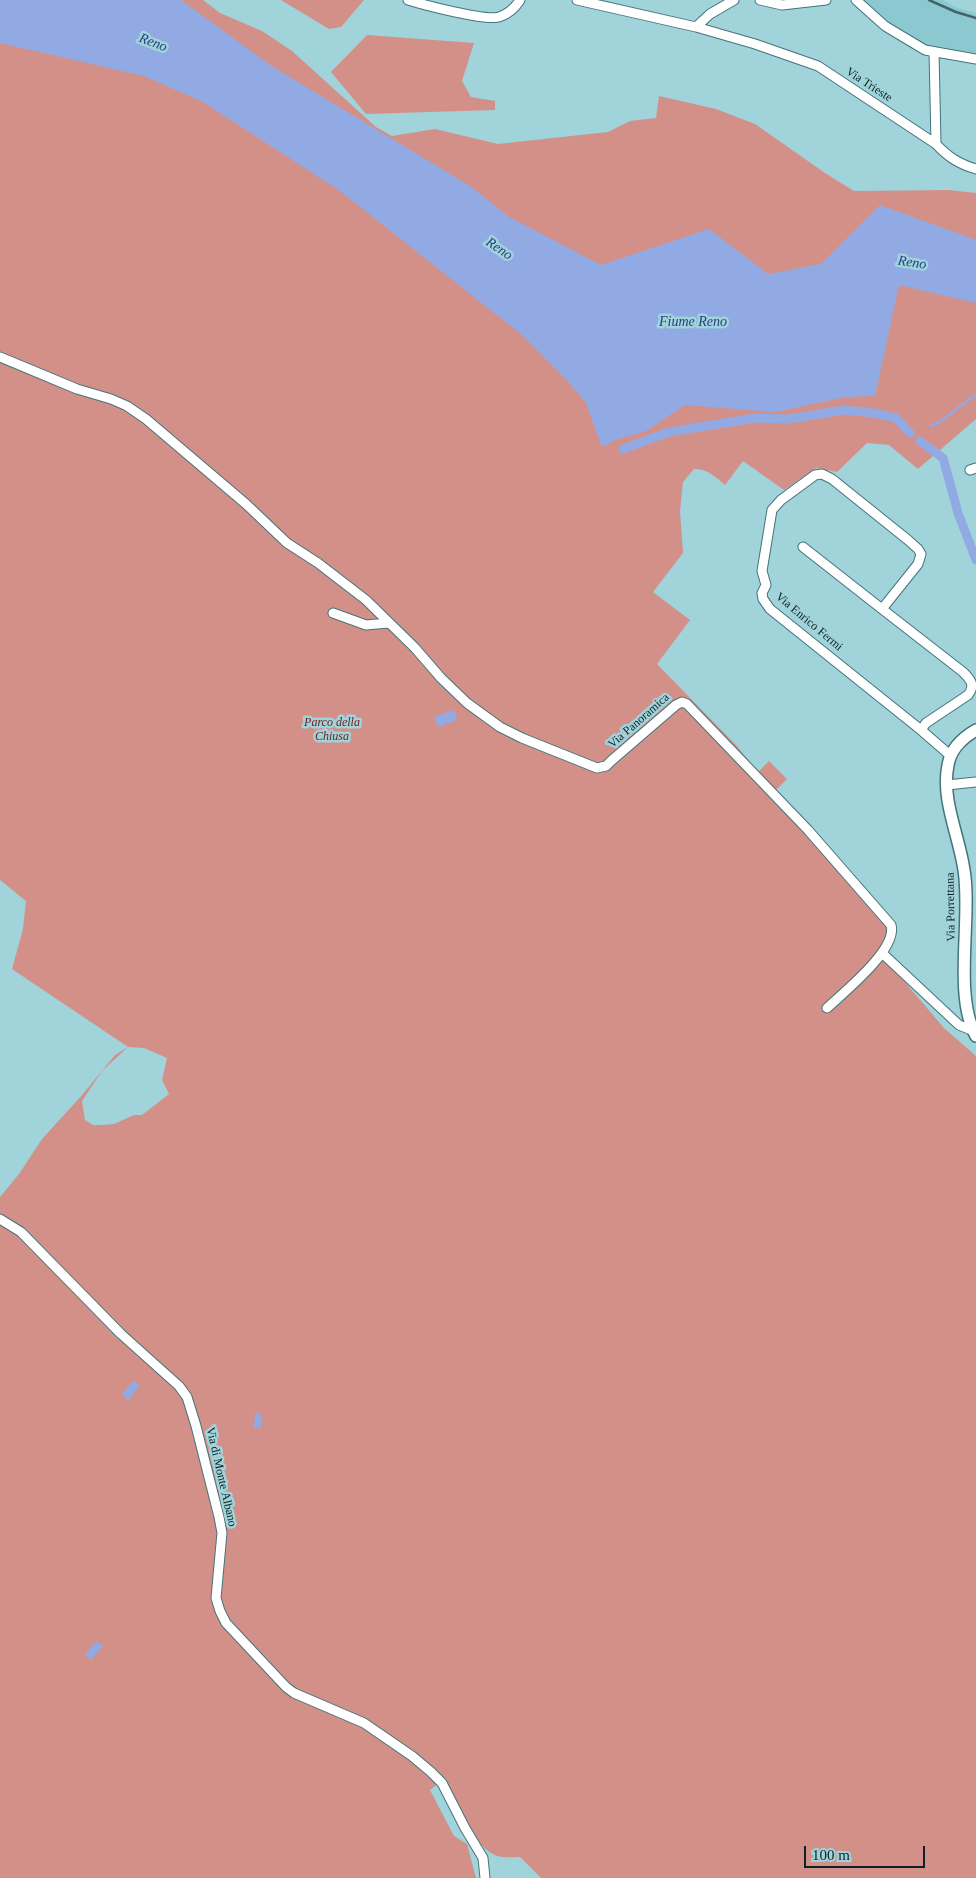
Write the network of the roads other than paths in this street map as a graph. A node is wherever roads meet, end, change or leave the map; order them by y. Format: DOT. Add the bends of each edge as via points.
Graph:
graph roads {
  1 [pos="408,0"];
  2 [pos="520,0"];
  3 [pos="577,0"];
  4 [pos="734,0"];
  5 [pos="760,0"];
  6 [pos="826,0"];
  7 [pos="856,0"];
  8 [pos="696,27"];
  9 [pos="934,52"];
  10 [pos="976,59"];
  11 [pos="936,144"];
  12 [pos="976,169"];
  13 [pos="0,356"];
  14 [pos="803,547"];
  15 [pos="882,609"];
  16 [pos="333,612"];
  17 [pos="388,623"];
  18 [pos="921,730"];
  19 [pos="976,730"];
  20 [pos="951,756"];
  21 [pos="976,782"];
  22 [pos="947,785"];
  23 [pos="882,953"];
  24 [pos="827,1008"];
  25 [pos="975,1033"];
  26 [pos="0,1219"];
  27 [pos="485,1878"];
  1 -- 2 [label="street" via="477,16 498,17 511,11"];
  3 -- 8 [label="street, Via Trieste"];
  4 -- 8 [label="street"];
  5 -- 6 [label="street" via="782,5"];
  7 -- 9 [label="street" via="886,26"];
  8 -- 11 [label="street, Via Trieste" via="818,66"];
  9 -- 10 [label="street"];
  9 -- 11 [label="street"];
  11 -- 12 [label="street, Via Trieste" via="946,156"];
  13 -- 17 [label="street, Via Panoramica" via="77,389 112,399 146,419 287,543 366,600"];
  14 -- 15 [label="street"];
  15 -- 18 [label="street" via="972,682 971,692 926,722"];
  15 -- 18 [label="street, Via Enrico Fermi" via="918,564 921,554 827,476 815,475 772,510 762,571 766,585 763,599 770,609"];
  16 -- 17 [label="street" via="366,625"];
  17 -- 23 [label="street, Via Panoramica" via="467,703 500,727 597,768 606,766 676,705 687,704 808,830 889,922 892,937"];
  18 -- 20 [label="street"];
  19 -- 20 [label="main road" via="960,742"];
  20 -- 22 [label="main road, Via Porrettana"];
  21 -- 22 [label="street"];
  22 -- 25 [label="main road, Via Porrettana" via="966,883 965,991"];
  23 -- 24 [label="street"];
  23 -- 25 [label="street" via="952,1019"];
  26 -- 27 [label="street, Via di Monte Albano" via="21,1232 187,1397 222,1533 216,1598 226,1623 294,1693 364,1723 432,1772 442,1783 483,1858"];
}
